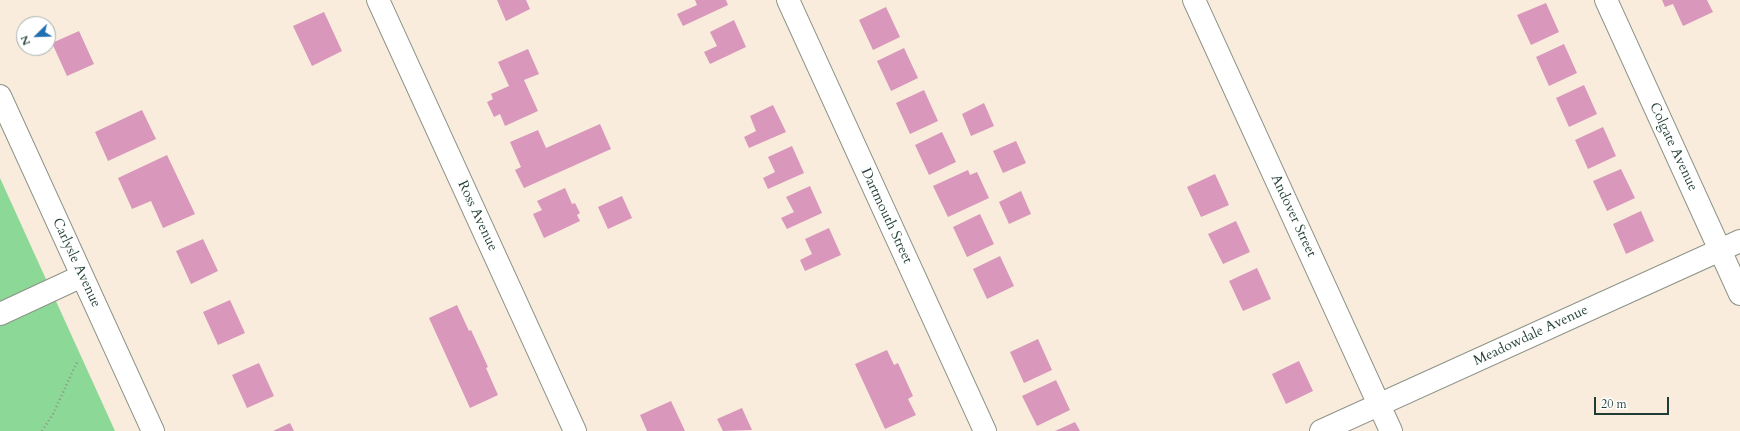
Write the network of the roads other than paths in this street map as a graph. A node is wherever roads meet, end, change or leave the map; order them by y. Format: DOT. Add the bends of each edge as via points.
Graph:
graph roads {
  1 [pos="378,0"];
  2 [pos="788,0"];
  3 [pos="1194,0"];
  4 [pos="1606,0"];
  5 [pos="0,96"];
  6 [pos="1740,242"];
  7 [pos="1720,251"];
  8 [pos="82,276"];
  9 [pos="1740,294"];
  10 [pos="0,314"];
  11 [pos="1379,405"];
  12 [pos="153,431"];
  13 [pos="575,431"];
  14 [pos="985,431"];
  15 [pos="1321,431"];
  16 [pos="1391,431"];
  1 -- 13 [label="street, Ross Avenue"];
  2 -- 14 [label="street, Dartmouth Street"];
  3 -- 11 [label="street, Andover Street"];
  4 -- 7 [label="street, Colgate Avenue"];
  5 -- 8 [label="street, Carlysle Avenue"];
  6 -- 7 [label="street, Meadowdale Avenue"];
  7 -- 9 [label="street, Colgate Avenue"];
  7 -- 11 [label="street, Meadowdale Avenue"];
  8 -- 10 [label="street"];
  8 -- 12 [label="street, Carlysle Avenue"];
  11 -- 15 [label="street, Meadowdale Avenue"];
  11 -- 16 [label="street, Andover Street"];
}
